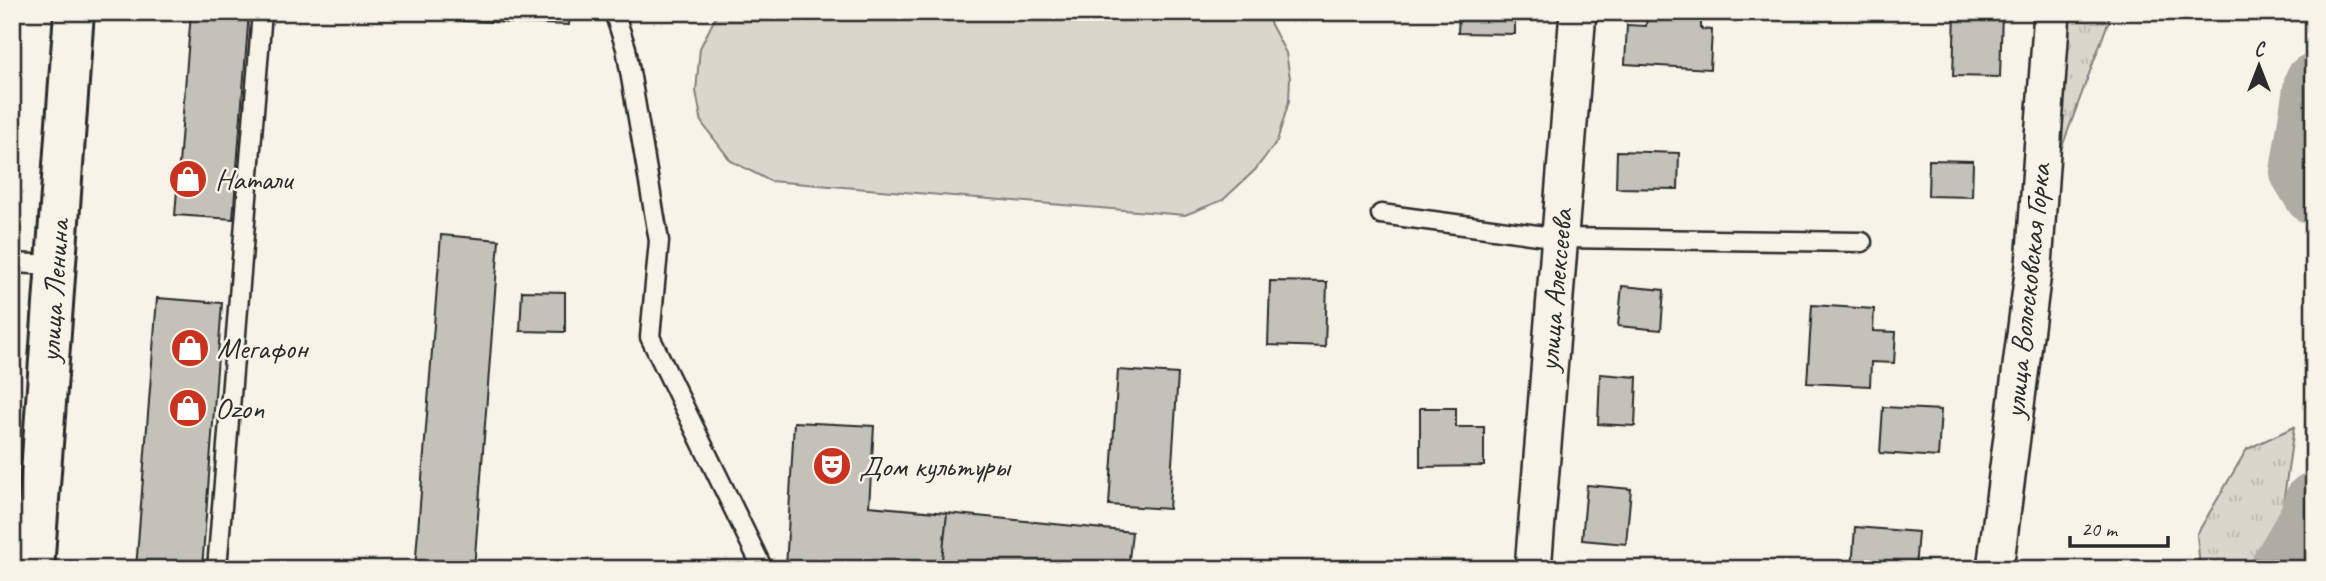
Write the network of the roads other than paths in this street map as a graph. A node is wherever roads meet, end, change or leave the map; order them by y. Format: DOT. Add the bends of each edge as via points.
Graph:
graph roads {
  1 [pos="74,12"];
  2 [pos="262,12"];
  3 [pos="614,12"];
  4 [pos="1578,12"];
  5 [pos="2052,12"];
  6 [pos="1381,214"];
  7 [pos="1560,238"];
  8 [pos="1862,242"];
  9 [pos="12,263"];
  10 [pos="56,265"];
  11 [pos="34,569"];
  12 [pos="217,569"];
  13 [pos="763,569"];
  14 [pos="1533,569"];
  15 [pos="1995,569"];
  1 -- 10 [label="main road, улица Ленина"];
  2 -- 12 [label="lane"];
  3 -- 13 [label="lane" via="626,48 659,241 650,337"];
  4 -- 7 [label="street, улица Алексеева"];
  5 -- 15 [label="street, улица Волосковская Горка" via="2034,265"];
  6 -- 7 [label="lane"];
  7 -- 8 [label="lane"];
  7 -- 14 [label="street, улица Алексеева"];
  9 -- 10 [label="lane"];
  10 -- 11 [label="main road, улица Ленина"];
}
